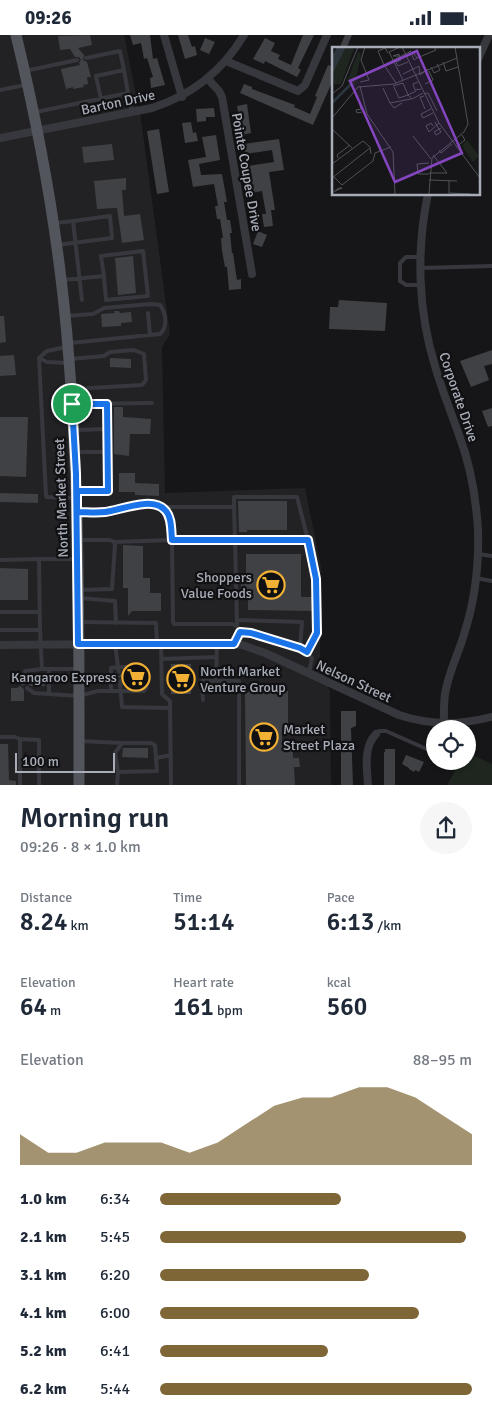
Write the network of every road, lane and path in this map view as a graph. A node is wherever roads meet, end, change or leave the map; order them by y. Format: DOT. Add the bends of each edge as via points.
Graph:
graph roads {
  1 [pos="16,35"];
  2 [pos="164,35"];
  3 [pos="244,35"];
  4 [pos="327,35"];
  5 [pos="489,35"];
  6 [pos="480,55"];
  7 [pos="86,59"];
  8 [pos="77,60"];
  9 [pos="226,61"];
  10 [pos="124,70"];
  11 [pos="24,71"];
  12 [pos="208,79"];
  13 [pos="28,84"];
  14 [pos="0,90"];
  15 [pos="128,93"];
  16 [pos="182,97"];
  17 [pos="101,99"];
  18 [pos="34,112"];
  19 [pos="132,112"];
  20 [pos="37,131"];
  21 [pos="0,138"];
  22 [pos="428,195"];
  23 [pos="73,221"];
  24 [pos="53,223"];
  25 [pos="75,243"];
  26 [pos="56,245"];
  27 [pos="421,257"];
  28 [pos="421,267"];
  29 [pos="492,268"];
  30 [pos="252,274"];
  31 [pos="104,276"];
  32 [pos="79,279"];
  33 [pos="61,280"];
  34 [pos="421,285"];
  35 [pos="82,300"];
  36 [pos="148,313"];
  37 [pos="65,316"];
  38 [pos="150,335"];
  39 [pos="68,345"];
  40 [pos="38,358"];
  41 [pos="70,361"];
  42 [pos="72,390"];
  43 [pos="152,403"];
  44 [pos="72,404"];
  45 [pos="107,404"];
  46 [pos="107,429"];
  47 [pos="74,430"];
  48 [pos="107,452"];
  49 [pos="75,453"];
  50 [pos="77,494"];
  51 [pos="161,507"];
  52 [pos="234,507"];
  53 [pos="77,512"];
  54 [pos="77,540"];
  55 [pos="172,540"];
  56 [pos="235,540"];
  57 [pos="308,540"];
  58 [pos="114,542"];
  59 [pos="478,554"];
  60 [pos="492,556"];
  61 [pos="39,559"];
  62 [pos="77,559"];
  63 [pos="0,560"];
  64 [pos="476,578"];
  65 [pos="492,581"];
  66 [pos="78,594"];
  67 [pos="0,612"];
  68 [pos="40,612"];
  69 [pos="237,620"];
  70 [pos="78,622"];
  71 [pos="116,623"];
  72 [pos="237,626"];
  73 [pos="0,630"];
  74 [pos="40,630"];
  75 [pos="240,632"];
  76 [pos="159,643"];
  77 [pos="217,643"];
  78 [pos="78,644"];
  79 [pos="115,644"];
  80 [pos="234,644"];
  81 [pos="0,645"];
  82 [pos="41,645"];
  83 [pos="300,648"];
  84 [pos="307,652"];
  85 [pos="217,657"];
  86 [pos="161,659"];
  87 [pos="42,669"];
  88 [pos="49,669"];
  89 [pos="78,669"];
  90 [pos="118,670"];
  91 [pos="147,671"];
  92 [pos="309,673"];
  93 [pos="120,681"];
  94 [pos="129,681"];
  95 [pos="216,681"];
  96 [pos="147,682"];
  97 [pos="37,686"];
  98 [pos="111,691"];
  99 [pos="120,691"];
  100 [pos="129,691"];
  101 [pos="39,693"];
  102 [pos="49,694"];
  103 [pos="79,696"];
  104 [pos="203,700"];
  105 [pos="170,708"];
  106 [pos="492,717"];
  107 [pos="444,720"];
  108 [pos="426,721"];
  109 [pos="476,721"];
  110 [pos="376,734"];
  111 [pos="0,737"];
  112 [pos="20,739"];
  113 [pos="79,741"];
  114 [pos="122,743"];
  115 [pos="426,749"];
  116 [pos="171,755"];
  117 [pos="156,758"];
  118 [pos="118,772"];
  119 [pos="20,785"];
  120 [pos="39,785"];
  121 [pos="79,785"];
  122 [pos="117,785"];
  123 [pos="171,785"];
  124 [pos="239,785"];
  125 [pos="368,785"];
  1 -- 11 [label="main road, North Market Street"];
  2 -- 16 [label="street"];
  3 -- 9 [label="street, Barton Drive"];
  4 -- 9 [label="street" via="305,85 298,91"];
  5 -- 6 [label="street"];
  7 -- 10 [label="lane" via="120,51"];
  8 -- 11 [label="lane"];
  9 -- 12 [label="street, Barton Drive"];
  10 -- 15 [label="lane"];
  10 -- 17 [label="lane" via="96,76"];
  11 -- 13 [label="main road, North Market Street"];
  12 -- 16 [label="street, Barton Drive"];
  12 -- 30 [label="street, Pointe Coupee Drive" via="222,97"];
  13 -- 14 [label="lane"];
  13 -- 18 [label="main road, North Market Street"];
  15 -- 17 [label="lane"];
  15 -- 19 [label="lane"];
  16 -- 19 [label="street, Barton Drive" via="161,106"];
  17 -- 18 [label="lane"];
  18 -- 20 [label="main road, North Market Street"];
  19 -- 20 [label="street, Barton Drive"];
  20 -- 21 [label="street, Barton Drive"];
  20 -- 24 [label="main road, North Market Street"];
  22 -- 27 [label="street, Corporate Drive"];
  23 -- 24 [label="lane"];
  23 -- 25 [label="lane"];
  23 -- 25 [label="lane" via="110,216 112,238"];
  24 -- 26 [label="main road, North Market Street"];
  25 -- 26 [label="lane"];
  25 -- 32 [label="lane"];
  26 -- 33 [label="main road, North Market Street"];
  27 -- 28 [label="street, Corporate Drive"];
  27 -- 34 [label="lane" via="403,259 400,281 406,285"];
  28 -- 29 [label="lane"];
  28 -- 34 [label="street, Corporate Drive"];
  31 -- 31 [label="lane" via="101,255 142,251 148,296 106,300"];
  31 -- 32 [label="lane"];
  32 -- 33 [label="lane"];
  32 -- 35 [label="lane"];
  33 -- 37 [label="main road, North Market Street"];
  34 -- 59 [label="street, Corporate Drive" via="429,347 471,475"];
  36 -- 38 [label="lane"];
  37 -- 38 [label="lane" via="92,314 104,308 160,305 164,330"];
  37 -- 39 [label="main road, North Market Street"];
  38 -- 39 [label="lane"];
  39 -- 40 [label="lane" via="60,350 47,351"];
  39 -- 41 [label="main road, North Market Street"];
  40 -- 41 [label="lane" via="47,363"];
  40 -- 50 [label="lane" via="46,496"];
  41 -- 42 [label="main road, North Market Street"];
  41 -- 42 [label="lane" via="134,350 144,354 146,380 142,385"];
  42 -- 44 [label="main road, North Market Street"];
  43 -- 45 [label="lane"];
  44 -- 45 [label="lane"];
  44 -- 47 [label="main road, North Market Street"];
  45 -- 46 [label="lane"];
  46 -- 47 [label="lane"];
  46 -- 48 [label="lane"];
  47 -- 49 [label="main road, North Market Street"];
  48 -- 49 [label="lane"];
  48 -- 50 [label="lane" via="108,491"];
  49 -- 50 [label="main road, North Market Street"];
  50 -- 53 [label="main road, North Market Street"];
  51 -- 52 [label="lane"];
  51 -- 53 [label="lane" via="147,503 103,513"];
  51 -- 55 [label="lane" via="169,516"];
  52 -- 56 [label="lane"];
  52 -- 57 [label="lane" via="234,497 297,497"];
  53 -- 54 [label="main road, North Market Street"];
  54 -- 58 [label="lane"];
  54 -- 62 [label="main road, North Market Street"];
  55 -- 56 [label="lane"];
  55 -- 58 [label="lane"];
  55 -- 72 [label="lane" via="174,624"];
  56 -- 57 [label="lane"];
  56 -- 69 [label="lane"];
  57 -- 84 [label="lane" via="316,579 317,633"];
  58 -- 66 [label="lane" via="112,589"];
  59 -- 60 [label="lane"];
  59 -- 64 [label="street, Corporate Drive"];
  61 -- 62 [label="lane"];
  61 -- 63 [label="lane"];
  61 -- 68 [label="lane"];
  62 -- 66 [label="main road, North Market Street"];
  64 -- 65 [label="lane"];
  64 -- 107 [label="street, Corporate Drive" via="466,630 444,696"];
  66 -- 70 [label="main road, North Market Street"];
  66 -- 71 [label="lane" via="115,601"];
  67 -- 68 [label="lane"];
  68 -- 74 [label="lane"];
  69 -- 72 [label="lane"];
  69 -- 83 [label="lane" via="302,622"];
  70 -- 71 [label="lane"];
  70 -- 78 [label="main road, North Market Street"];
  71 -- 76 [label="lane" via="156,623"];
  72 -- 75 [label="lane"];
  73 -- 74 [label="lane"];
  74 -- 82 [label="lane"];
  75 -- 80 [label="lane"];
  75 -- 83 [label="lane"];
  76 -- 77 [label="street, Nelson Street"];
  76 -- 79 [label="street, Nelson Street"];
  76 -- 86 [label="lane"];
  77 -- 80 [label="street, Nelson Street"];
  77 -- 85 [label="lane"];
  78 -- 79 [label="street, Nelson Street"];
  78 -- 82 [label="street, Nelson Street"];
  78 -- 89 [label="main road, North Market Street"];
  79 -- 90 [label="lane"];
  80 -- 92 [label="street, Nelson Street" via="256,649"];
  81 -- 82 [label="street, Nelson Street"];
  82 -- 87 [label="lane"];
  83 -- 84 [label="lane"];
  84 -- 92 [label="lane" via="312,658"];
  85 -- 86 [label="lane"];
  85 -- 95 [label="lane"];
  86 -- 105 [label="lane" via="162,695 170,701"];
  87 -- 88 [label="lane"];
  87 -- 101 [label="lane" via="25,671 25,686"];
  88 -- 89 [label="lane"];
  88 -- 102 [label="lane"];
  89 -- 103 [label="main road, North Market Street"];
  90 -- 91 [label="lane" via="142,667"];
  90 -- 98 [label="lane" via="111,668"];
  92 -- 108 [label="street, Nelson Street" via="399,715"];
  93 -- 99 [label="lane"];
  94 -- 100 [label="lane"];
  95 -- 104 [label="lane" via="202,681"];
  95 -- 124 [label="lane" via="239,681"];
  96 -- 100 [label="lane" via="144,691"];
  97 -- 101 [label="lane"];
  98 -- 99 [label="lane"];
  98 -- 103 [label="lane"];
  99 -- 100 [label="lane"];
  99 -- 105 [label="lane" via="122,707"];
  101 -- 102 [label="lane"];
  102 -- 103 [label="lane"];
  103 -- 113 [label="main road, North Market Street"];
  105 -- 116 [label="lane"];
  106 -- 109 [label="street, Nelson Street"];
  110 -- 115 [label="lane" via="386,731"];
  110 -- 125 [label="street" via="368,750"];
  111 -- 112 [label="lane"];
  112 -- 119 [label="lane"];
  112 -- 120 [label="lane" via="39,740"];
  113 -- 114 [label="lane"];
  113 -- 121 [label="main road, North Market Street"];
  114 -- 117 [label="lane" via="153,743"];
  114 -- 118 [label="lane" via="115,753"];
  116 -- 117 [label="lane"];
  116 -- 123 [label="lane"];
  117 -- 118 [label="lane" via="157,771"];
  118 -- 122 [label="lane"];
}
